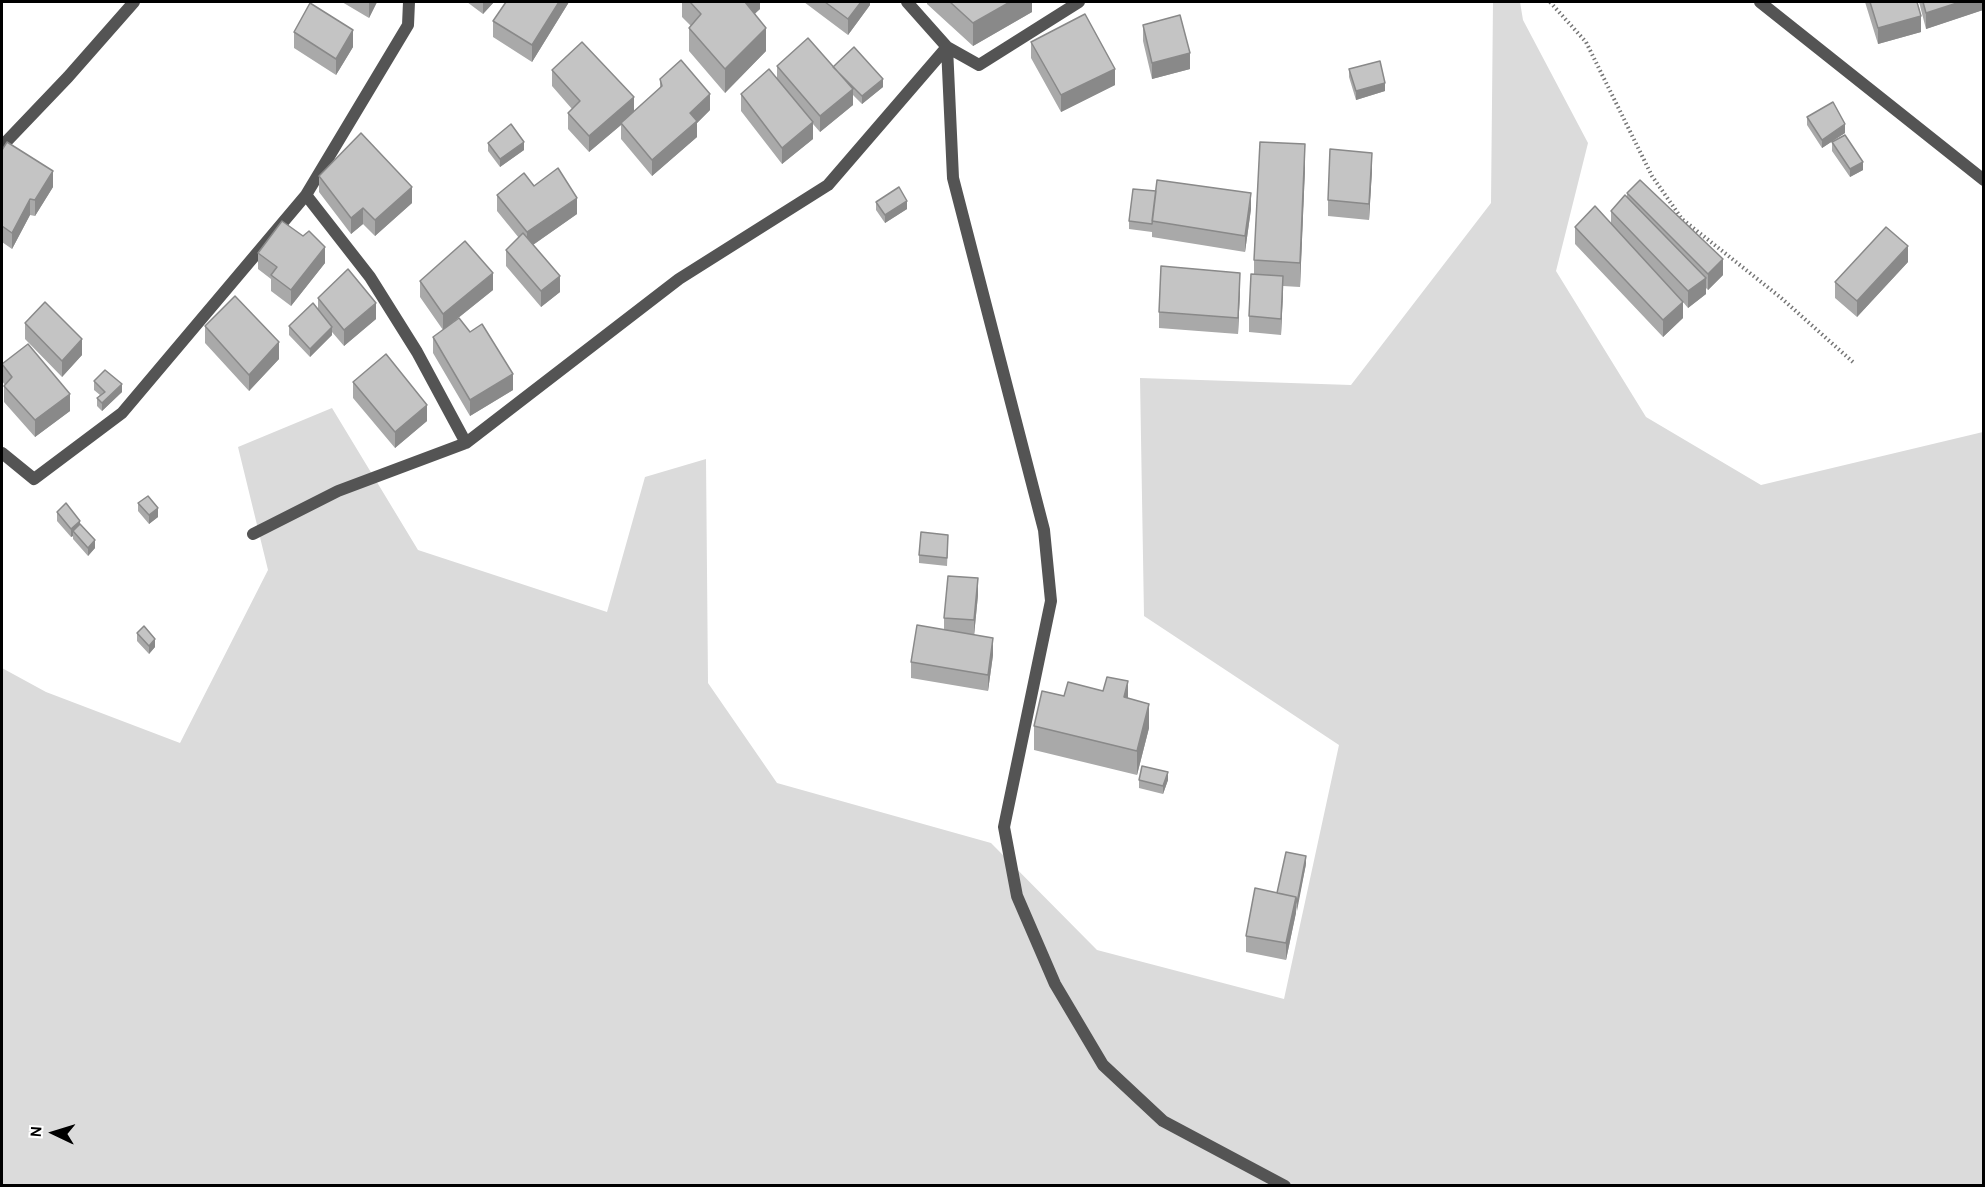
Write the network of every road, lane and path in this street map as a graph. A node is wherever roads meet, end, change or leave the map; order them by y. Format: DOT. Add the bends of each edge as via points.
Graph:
graph roads {
  1 [pos="134,2"];
  2 [pos="409,2"];
  3 [pos="907,2"];
  4 [pos="1079,2"];
  5 [pos="1550,2"];
  6 [pos="1760,2"];
  7 [pos="946,47"];
  8 [pos="2,146"];
  9 [pos="1983,180"];
  10 [pos="306,195"];
  11 [pos="1853,362"];
  12 [pos="466,443"];
  13 [pos="2,453"];
  14 [pos="253,534"];
  15 [pos="1284,1185"];
  1 -- 8 [label="street"];
  2 -- 10 [label="street" via="408,25"];
  3 -- 7 [label="street"];
  4 -- 7 [label="street" via="979,65"];
  5 -- 11 [label="path" via="1586,42 1652,176 1682,219 1780,297"];
  6 -- 9 [label="street"];
  7 -- 12 [label="street" via="828,185 679,279"];
  7 -- 15 [label="street" via="953,178 1044,530 1051,601 1004,827 1017,896 1055,984 1103,1065 1163,1121"];
  10 -- 12 [label="street" via="370,277 417,352"];
  10 -- 13 [label="street" via="122,413 34,479"];
  12 -- 14 [label="street" via="338,490"];
}
